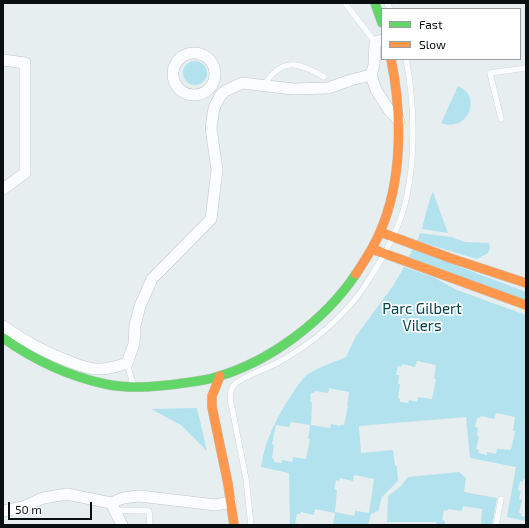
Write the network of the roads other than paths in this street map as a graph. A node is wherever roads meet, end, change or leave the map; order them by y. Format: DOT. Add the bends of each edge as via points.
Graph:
graph roads {
  1 [pos="345,3"];
  2 [pos="375,3"];
  3 [pos="381,20"];
  4 [pos="378,41"];
  5 [pos="3,60"];
  6 [pos="391,60"];
  7 [pos="406,60"];
  8 [pos="526,68"];
  9 [pos="371,75"];
  10 [pos="324,77"];
  11 [pos="264,85"];
  12 [pos="211,86"];
  13 [pos="220,96"];
  14 [pos="501,119"];
  15 [pos="399,121"];
  16 [pos="3,189"];
  17 [pos="380,232"];
  18 [pos="393,237"];
  19 [pos="372,249"];
  20 [pos="385,254"];
  21 [pos="526,283"];
  22 [pos="526,304"];
  23 [pos="3,326"];
  24 [pos="3,338"];
  25 [pos="126,363"];
  26 [pos="220,376"];
  27 [pos="196,381"];
  28 [pos="134,387"];
  29 [pos="212,407"];
  30 [pos="501,499"];
  31 [pos="231,502"];
  32 [pos="113,506"];
  33 [pos="3,511"];
  34 [pos="122,525"];
  35 [pos="150,525"];
  36 [pos="234,525"];
  37 [pos="251,525"];
  38 [pos="496,525"];
  1 -- 4 [label="lane"];
  2 -- 3 [label="main road"];
  4 -- 9 [label="street"];
  5 -- 16 [label="street" via="25,63 25,173"];
  6 -- 15 [label="main road"];
  7 -- 18 [label="lane" via="412,102 411,174 404,207"];
  8 -- 14 [label="lane" via="490,72"];
  9 -- 11 [label="street" via="328,88 293,89"];
  9 -- 15 [label="street" via="376,90"];
  10 -- 11 [label="lane" via="310,69 292,64 280,67 270,75"];
  11 -- 13 [label="street" via="242,83"];
  12 -- 13 [label="street"];
  13 -- 25 [label="street" via="214,108 211,128 216,170 211,219 152,279 140,306 134,344"];
  15 -- 17 [label="main road" via="396,172"];
  17 -- 18 [label="main road"];
  17 -- 19 [label="main road"];
  18 -- 20 [label="lane"];
  18 -- 21 [label="main road"];
  19 -- 20 [label="main road"];
  19 -- 26 [label="main road" via="335,301 300,334 263,357"];
  20 -- 22 [label="main road"];
  20 -- 37 [label="lane" via="353,302 319,335 294,354 234,386 230,403 246,479"];
  23 -- 25 [label="street" via="21,339 56,357 83,367 98,370"];
  24 -- 28 [label="main road" via="37,360 75,376 106,384"];
  25 -- 28 [label="lane"];
  26 -- 27 [label="main road"];
  26 -- 29 [label="main road" via="212,396"];
  27 -- 28 [label="main road" via="168,386"];
  27 -- 29 [label="main road"];
  29 -- 31 [label="main road"];
  30 -- 38 [label="lane"];
  31 -- 32 [label="street" via="216,505 139,496 123,498"];
  31 -- 36 [label="main road"];
  32 -- 33 [label="street" via="67,494 43,498"];
  32 -- 34 [label="street"];
  32 -- 35 [label="lane" via="149,511"];
}
